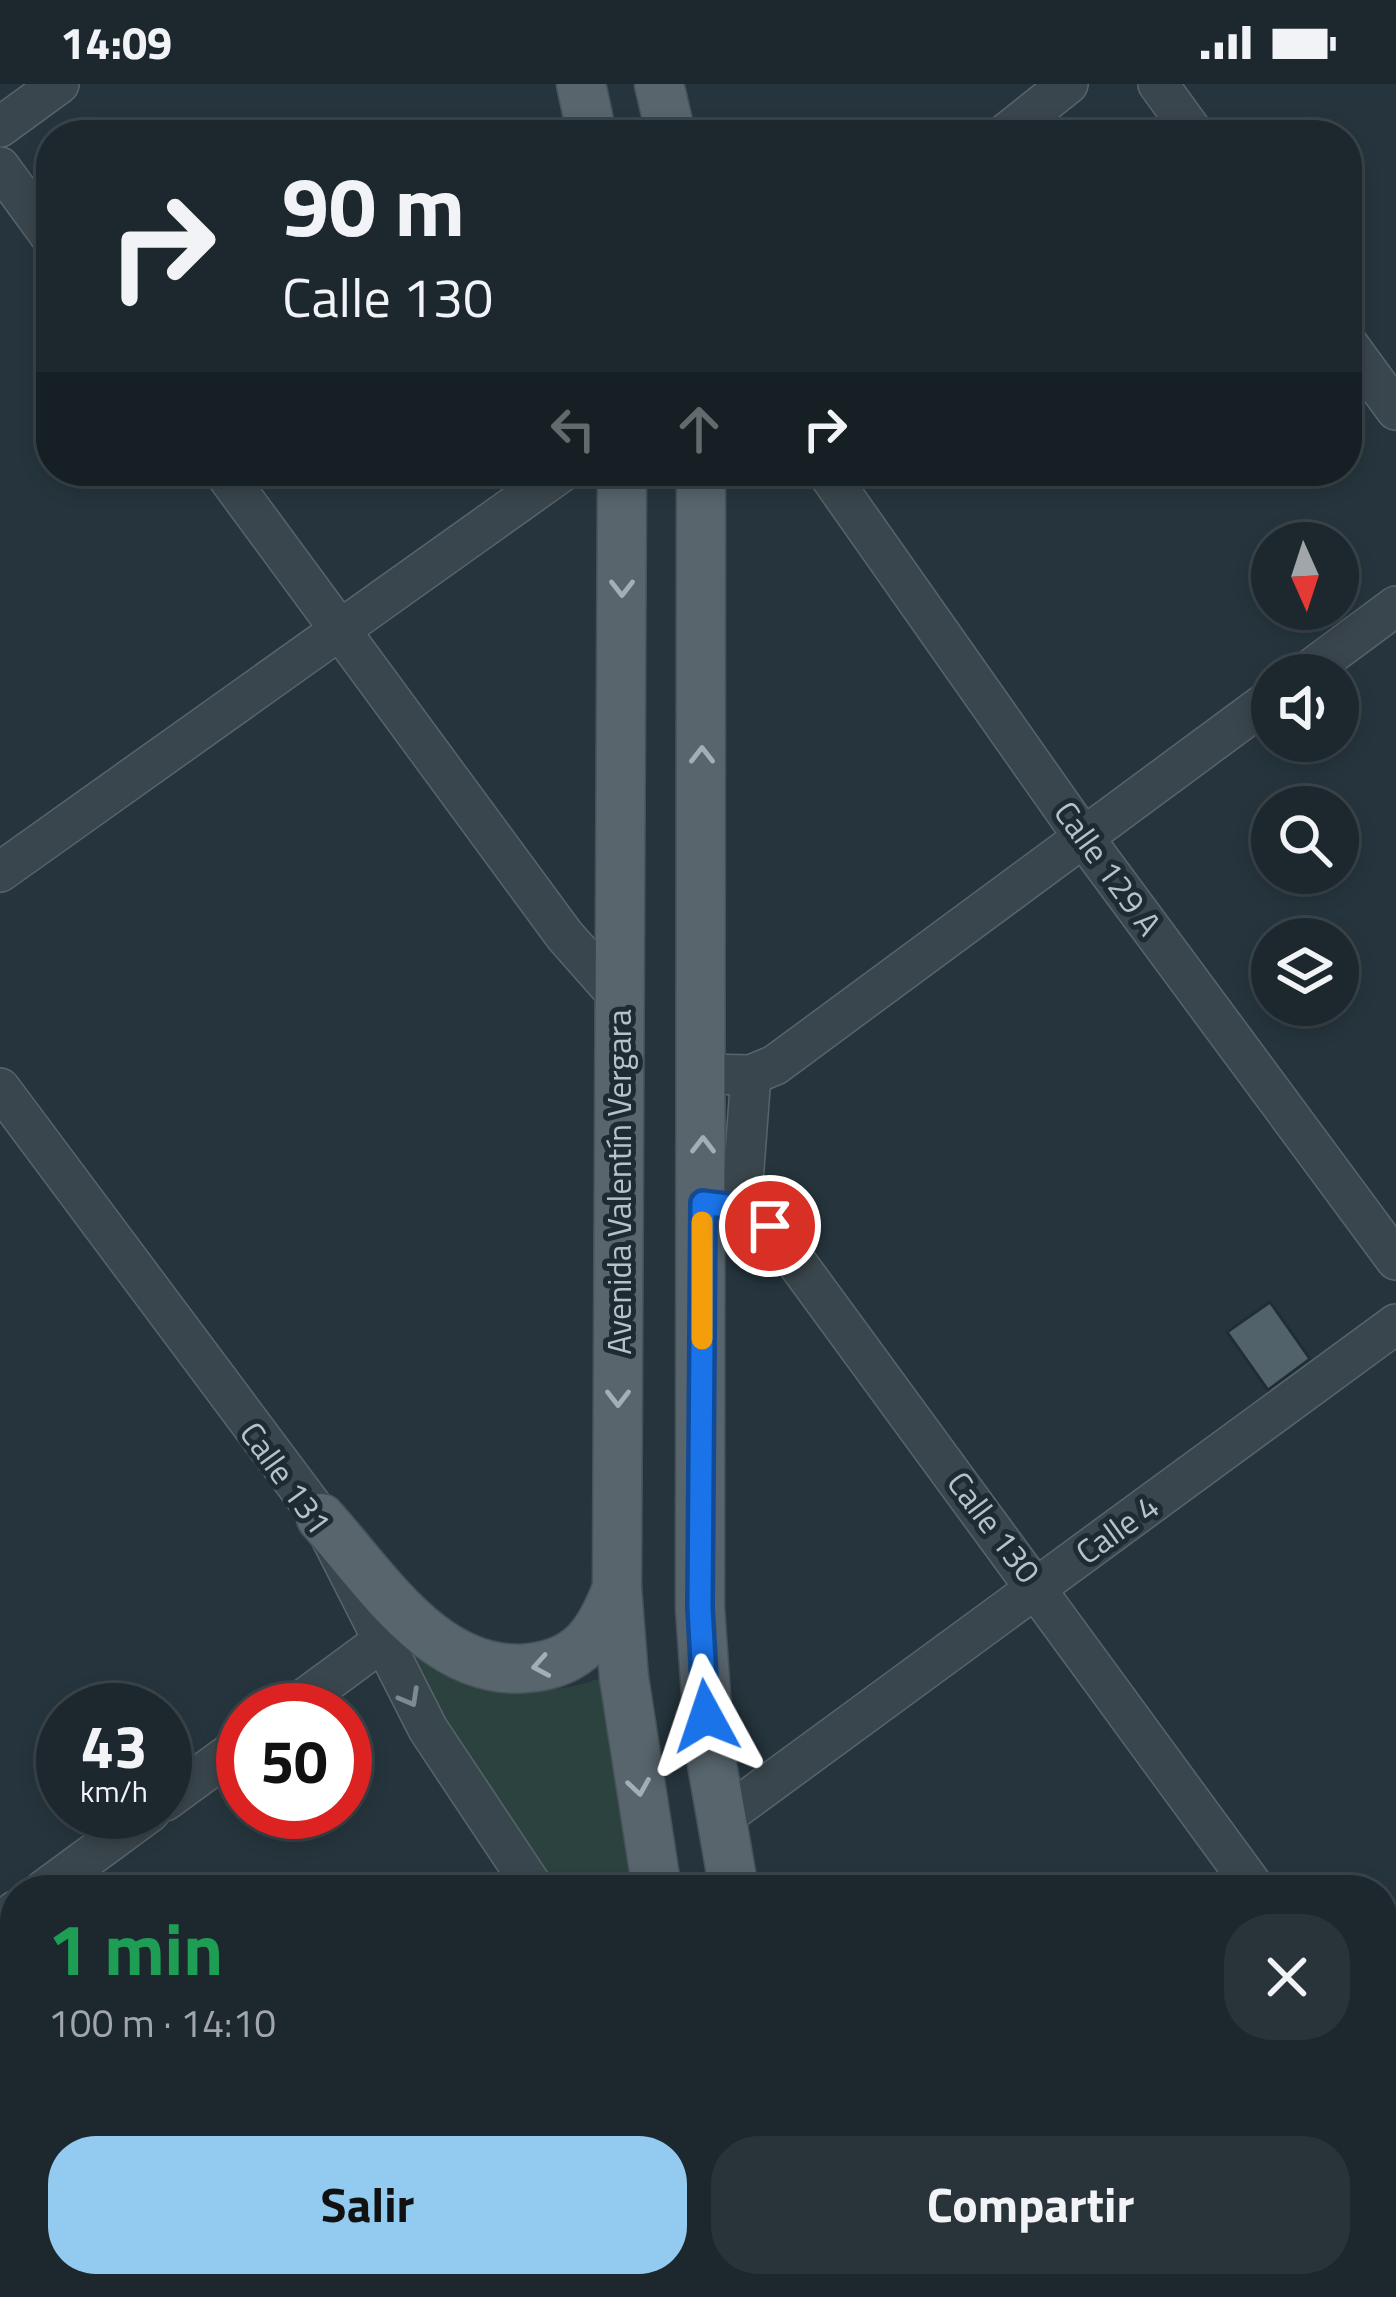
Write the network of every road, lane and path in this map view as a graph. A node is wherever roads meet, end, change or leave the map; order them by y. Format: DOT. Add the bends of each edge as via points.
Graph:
graph roads {
  1 [pos="59,84"];
  2 [pos="581,84"];
  3 [pos="659,84"];
  4 [pos="1069,84"];
  5 [pos="1158,84"];
  6 [pos="589,120"];
  7 [pos="667,120"];
  8 [pos="1023,120"];
  9 [pos="1184,120"];
  10 [pos="0,127"];
  11 [pos="0,167"];
  12 [pos="36,216"];
  13 [pos="1362,364"];
  14 [pos="1396,410"];
  15 [pos="235,486"];
  16 [pos="542,486"];
  17 [pos="622,486"];
  18 [pos="700,486"];
  19 [pos="837,486"];
  20 [pos="1396,606"];
  21 [pos="339,628"];
  22 [pos="1331,654"];
  23 [pos="1251,714"];
  24 [pos="1084,838"];
  25 [pos="0,872"];
  26 [pos="620,997"];
  27 [pos="703,1074"];
  28 [pos="751,1075"];
  29 [pos="0,1088"];
  30 [pos="722,1205"];
  31 [pos="1396,1260"];
  32 [pos="1396,1324"];
  33 [pos="321,1518"];
  34 [pos="1038,1586"];
  35 [pos="617,1588"];
  36 [pos="380,1643"];
  37 [pos="326,1683"];
  38 [pos="721,1819"];
  39 [pos="113,1839"];
  40 [pos="64,1875"];
  41 [pos="525,1875"];
  42 [pos="655,1875"];
  43 [pos="731,1875"];
  44 [pos="1245,1875"];
  1 -- 10 [label="street"];
  2 -- 6 [label="main road"];
  3 -- 7 [label="main road"];
  4 -- 8 [label="street"];
  5 -- 9 [label="street"];
  11 -- 12 [label="street"];
  13 -- 14 [label="street"];
  15 -- 21 [label="street"];
  16 -- 21 [label="street"];
  17 -- 26 [label="main road, Avenida Valentín Vergara, one-way"];
  27 -- 18 [label="main road, one-way"];
  19 -- 24 [label="street, Calle 129 A"];
  20 -- 22 [label="street"];
  21 -- 25 [label="street"];
  21 -- 26 [label="street" via="565,936"];
  23 -- 24 [label="street"];
  24 -- 28 [label="street"];
  24 -- 31 [label="street, Calle 129 A"];
  26 -- 35 [label="main road, Avenida Valentín Vergara, one-way"];
  27 -- 28 [label="street"];
  30 -- 27 [label="main road, one-way"];
  28 -- 30 [label="street"];
  29 -- 33 [label="street, Calle 131"];
  30 -- 34 [label="street, Calle 130" via="770,1226"];
  30 -- 38 [label="main road" via="700,1607"];
  32 -- 34 [label="street, Calle 4"];
  35 -- 33 [label="main road, one-way" via="595,1636 574,1656 518,1670 480,1665 418,1625"];
  33 -- 36 [label="street, Calle 131"];
  34 -- 38 [label="street, Calle 4"];
  34 -- 44 [label="street, Calle 130"];
  35 -- 42 [label="main road, Avenida Valentín Vergara, one-way"];
  36 -- 37 [label="street"];
  36 -- 41 [label="street, Calle 131, one-way" via="449,1767"];
  38 -- 43 [label="main road"];
  39 -- 40 [label="street"];
}
